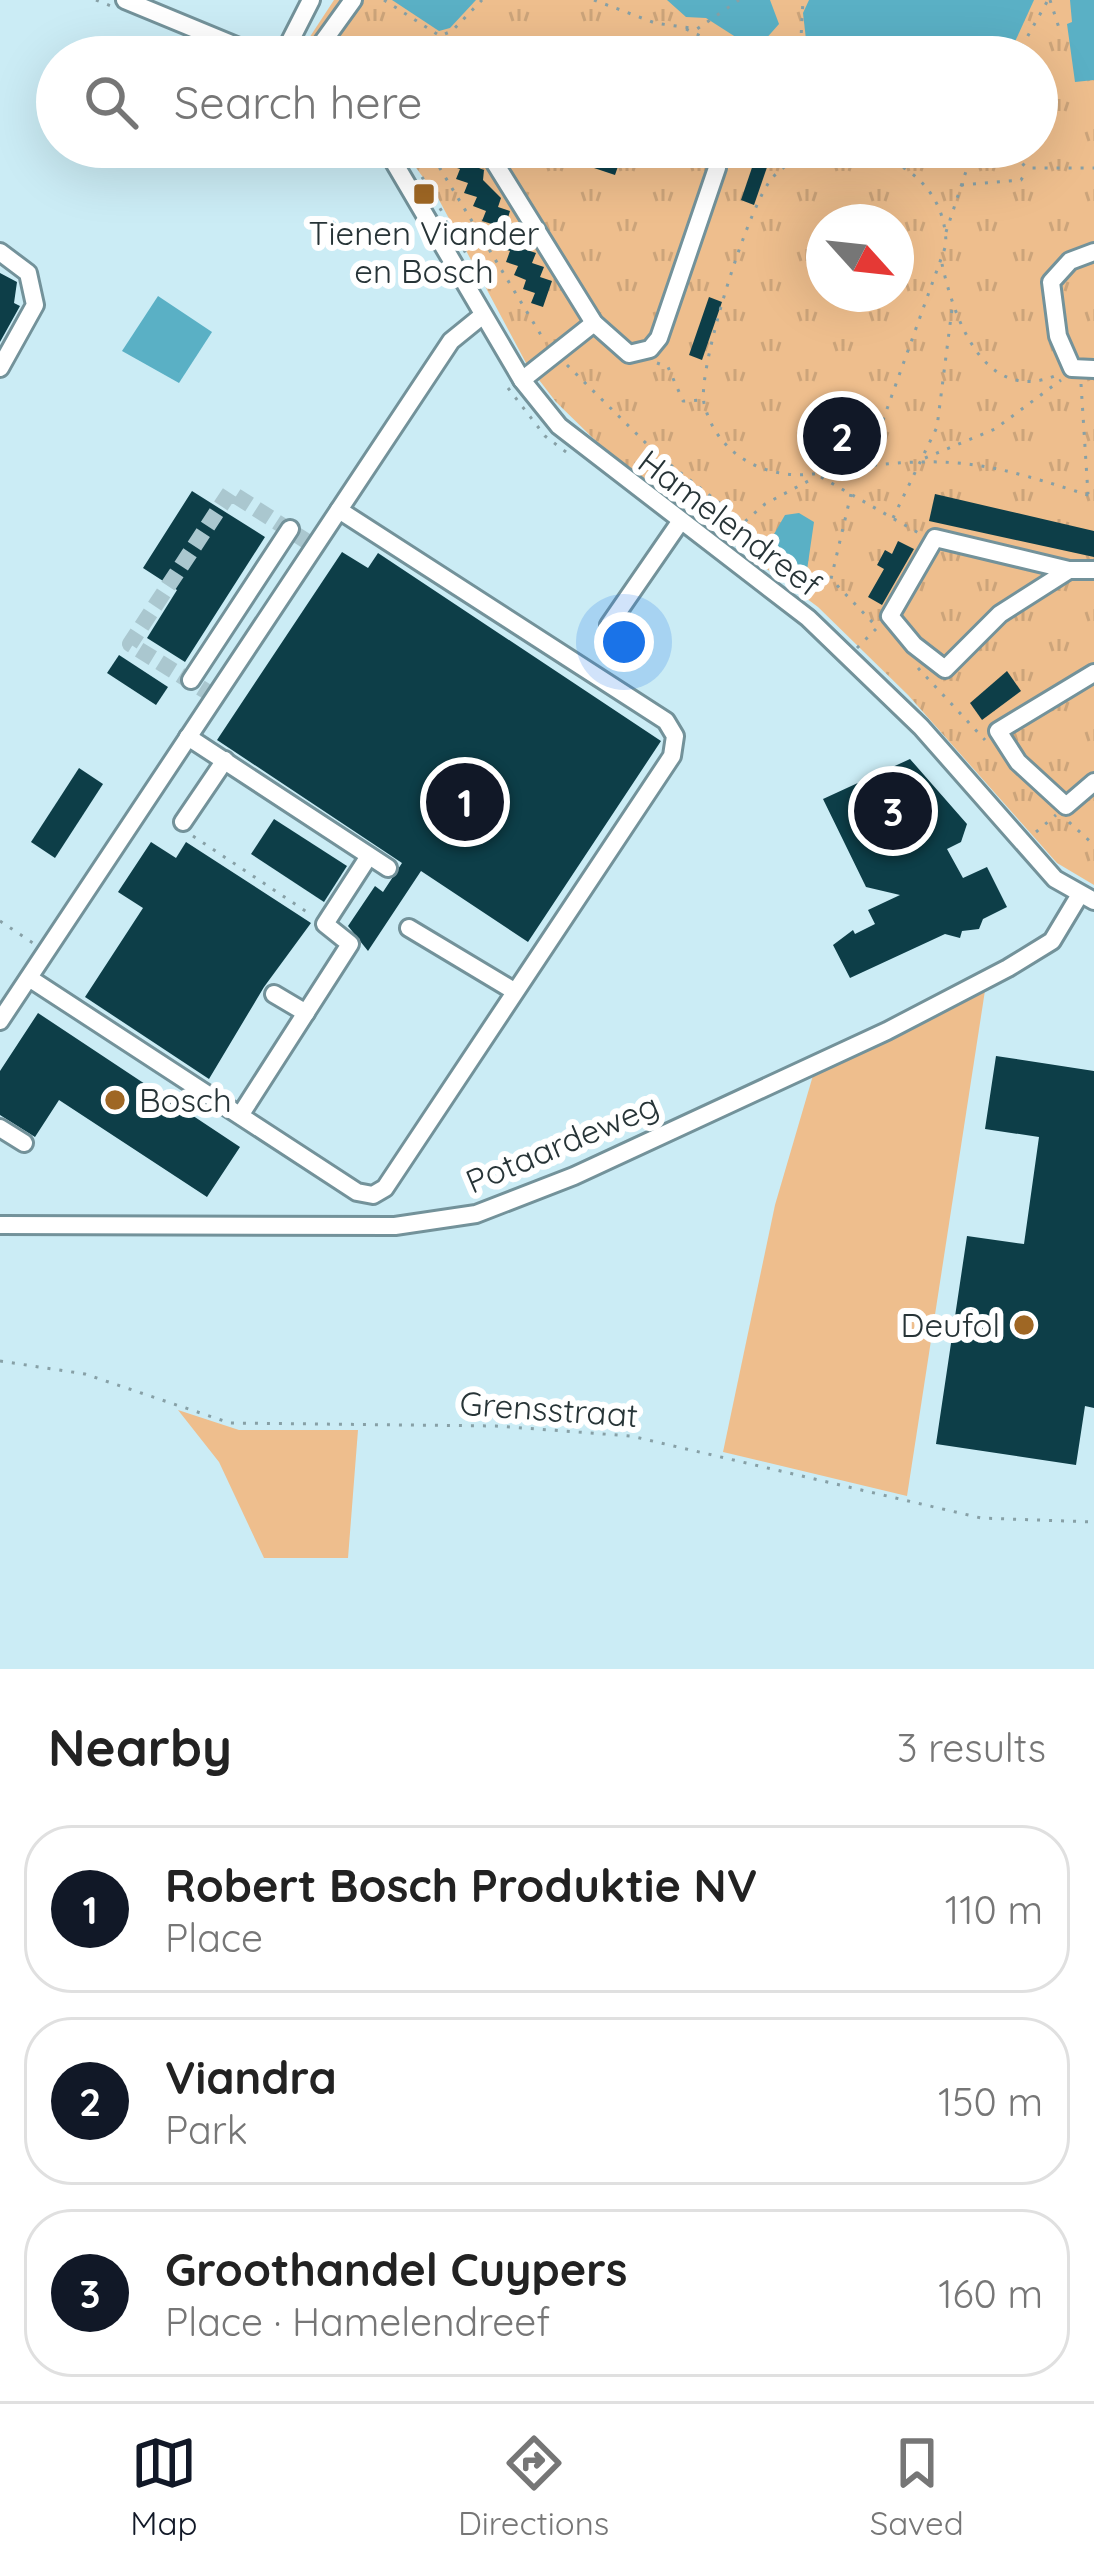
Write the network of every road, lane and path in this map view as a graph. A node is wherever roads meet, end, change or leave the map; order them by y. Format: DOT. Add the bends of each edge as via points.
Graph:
graph roads {
  1 [pos="125,0"];
  2 [pos="310,0"];
  3 [pos="353,0"];
  4 [pos="384,0"];
  5 [pos="482,0"];
  6 [pos="594,0"];
  7 [pos="740,0"];
  8 [pos="803,0"];
  9 [pos="1049,0"];
  10 [pos="685,27"];
  11 [pos="1060,32"];
  12 [pos="212,36"];
  13 [pos="292,36"];
  14 [pos="327,36"];
  15 [pos="703,36"];
  16 [pos="801,36"];
  17 [pos="1028,36"];
  18 [pos="397,168"];
  19 [pos="498,168"];
  20 [pos="717,168"];
  21 [pos="788,168"];
  22 [pos="905,168"];
  23 [pos="967,168"];
  24 [pos="1027,168"];
  25 [pos="1094,168"];
  26 [pos="414,169"];
  27 [pos="961,185"];
  28 [pos="946,234"];
  29 [pos="0,252"];
  30 [pos="1094,252"];
  31 [pos="470,261"];
  32 [pos="942,262"];
  33 [pos="952,309"];
  34 [pos="483,315"];
  35 [pos="594,323"];
  36 [pos="650,349"];
  37 [pos="0,368"];
  38 [pos="1082,369"];
  39 [pos="521,380"];
  40 [pos="704,400"];
  41 [pos="923,458"];
  42 [pos="848,468"];
  43 [pos="820,476"];
  44 [pos="1091,496"];
  45 [pos="339,510"];
  46 [pos="893,519"];
  47 [pos="680,522"];
  48 [pos="290,529"];
  49 [pos="715,533"];
  50 [pos="935,538"];
  51 [pos="724,540"];
  52 [pos="734,548"];
  53 [pos="1069,570"];
  54 [pos="1094,570"];
  55 [pos="609,626"];
  56 [pos="875,631"];
  57 [pos="844,636"];
  58 [pos="863,643"];
  59 [pos="869,659"];
  60 [pos="1094,673"];
  61 [pos="191,680"];
  62 [pos="188,737"];
  63 [pos="225,760"];
  64 [pos="1094,782"];
  65 [pos="1053,818"];
  66 [pos="183,822"];
  67 [pos="1040,828"];
  68 [pos="369,856"];
  69 [pos="388,868"];
  70 [pos="1086,899"];
  71 [pos="0,921"];
  72 [pos="325,924"];
  73 [pos="409,928"];
  74 [pos="47,952"];
  75 [pos="29,978"];
  76 [pos="514,991"];
  77 [pos="274,994"];
  78 [pos="306,1013"];
  79 [pos="0,1021"];
  80 [pos="241,1114"];
  81 [pos="0,1128"];
  82 [pos="24,1143"];
  83 [pos="0,1225"];
  84 [pos="0,1361"];
  85 [pos="1094,1522"];
  1 -- 12 [label="street"];
  2 -- 13 [label="street"];
  3 -- 14 [label="street"];
  4 -- 5 [label="path" via="440,36"];
  6 -- 10 [label="path"];
  7 -- 10 [label="path" via="709,26"];
  8 -- 16 [label="path"];
  9 -- 11 [label="path"];
  9 -- 17 [label="path"];
  10 -- 15 [label="path"];
  18 -- 34 [label="street, Hamelendreef"];
  19 -- 35 [label="street"];
  20 -- 36 [label="street"];
  21 -- 40 [label="path" via="761,192 705,358"];
  22 -- 28 [label="path" via="926,186"];
  23 -- 27 [label="path"];
  24 -- 25 [label="path"];
  24 -- 27 [label="path" via="1021,180"];
  26 -- 31 [label="path"];
  27 -- 28 [label="path"];
  28 -- 32 [label="path"];
  29 -- 37 [label="street" via="28,273 35,305"];
  30 -- 38 [label="street" via="1070,261 1051,282 1058,336"];
  32 -- 33 [label="path"];
  32 -- 42 [label="path" via="883,431"];
  33 -- 38 [label="path" via="978,354 1004,376 1049,379"];
  33 -- 41 [label="path" via="945,390"];
  34 -- 39 [label="street, Hamelendreef"];
  34 -- 45 [label="street" via="452,341"];
  35 -- 36 [label="street" via="629,355"];
  35 -- 39 [label="street"];
  36 -- 40 [label="path" via="683,401"];
  38 -- 41 [label="path" via="1008,422"];
  38 -- 44 [label="path"];
  39 -- 47 [label="street, Hamelendreef" via="584,448"];
  40 -- 43 [label="path" via="722,438 752,462"];
  41 -- 42 [label="path"];
  41 -- 44 [label="path" via="992,464"];
  41 -- 46 [label="path"];
  42 -- 43 [label="path"];
  43 -- 46 [label="path"];
  43 -- 51 [label="path" via="766,504"];
  45 -- 62 [label="street"];
  45 -- 76 [label="street" via="666,721 675,736 672,756"];
  46 -- 50 [label="path"];
  47 -- 55 [label="street"];
  47 -- 70 [label="street, Hamelendreef" via="849,656 1055,879"];
  48 -- 61 [label="street"];
  49 -- 51 [label="path"];
  50 -- 53 [label="street"];
  50 -- 53 [label="street" via="890,616 945,669 1000,614"];
  51 -- 52 [label="path"];
  53 -- 54 [label="street"];
  56 -- 58 [label="path"];
  57 -- 59 [label="path"];
  60 -- 64 [label="street" via="998,731 1018,762 1066,806"];
  62 -- 63 [label="street"];
  62 -- 74 [label="street"];
  63 -- 66 [label="street"];
  63 -- 68 [label="street"];
  65 -- 67 [label="path"];
  66 -- 72 [label="path"];
  68 -- 69 [label="street"];
  68 -- 72 [label="street"];
  70 -- 83 [label="street, Potaardeweg" via="1052,941 887,1031 476,1214 395,1226"];
  71 -- 74 [label="path"];
  72 -- 78 [label="street" via="350,944"];
  73 -- 76 [label="street"];
  74 -- 75 [label="street"];
  75 -- 79 [label="street"];
  75 -- 80 [label="street"];
  76 -- 80 [label="street" via="373,1195"];
  77 -- 78 [label="street"];
  78 -- 80 [label="street"];
  81 -- 82 [label="street"];
  84 -- 85 [label="path, Grensstraat" via="85,1374 230,1423 631,1436 981,1518"];
}
